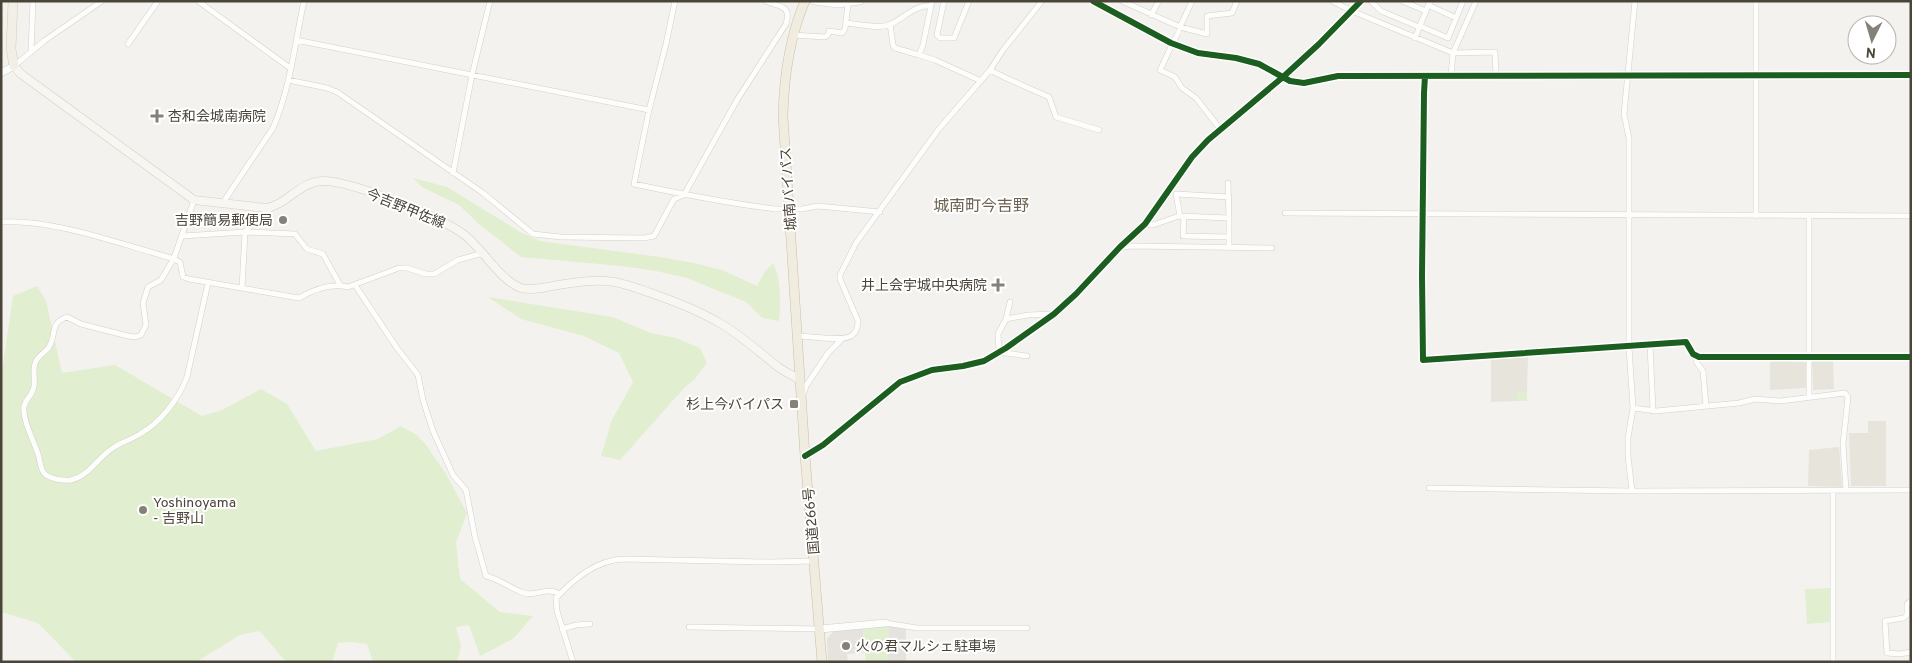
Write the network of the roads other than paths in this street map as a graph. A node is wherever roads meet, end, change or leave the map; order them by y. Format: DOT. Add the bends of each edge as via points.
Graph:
graph roads {
  1 [pos="13,1"];
  2 [pos="33,1"];
  3 [pos="102,1"];
  4 [pos="158,1"];
  5 [pos="198,1"];
  6 [pos="304,1"];
  7 [pos="490,1"];
  8 [pos="675,1"];
  9 [pos="766,1"];
  10 [pos="805,1"];
  11 [pos="814,1"];
  12 [pos="860,1"];
  13 [pos="944,1"];
  14 [pos="969,1"];
  15 [pos="1042,1"];
  16 [pos="1093,1"];
  17 [pos="1123,1"];
  18 [pos="1159,1"];
  19 [pos="1192,1"];
  20 [pos="1236,1"];
  21 [pos="1332,1"];
  22 [pos="1361,1"];
  23 [pos="1380,1"];
  24 [pos="1402,1"];
  25 [pos="1463,1"];
  26 [pos="1476,1"];
  27 [pos="1634,1"];
  28 [pos="1756,1"];
  29 [pos="931,3"];
  30 [pos="1373,3"];
  31 [pos="848,4"];
  32 [pos="1428,6"];
  33 [pos="1352,11"];
  34 [pos="1151,14"];
  35 [pos="1456,18"];
  36 [pos="846,22"];
  37 [pos="890,24"];
  38 [pos="1420,26"];
  39 [pos="1179,30"];
  40 [pos="792,34"];
  41 [pos="1415,38"];
  42 [pos="296,40"];
  43 [pos="128,44"];
  44 [pos="31,52"];
  45 [pos="1453,53"];
  46 [pos="919,55"];
  47 [pos="14,66"];
  48 [pos="290,68"];
  49 [pos="990,70"];
  50 [pos="1,73"];
  51 [pos="472,75"];
  52 [pos="1628,75"];
  53 [pos="1911,75"];
  54 [pos="1425,76"];
  55 [pos="1451,76"];
  56 [pos="1496,76"];
  57 [pos="1756,76"];
  58 [pos="1283,78"];
  59 [pos="288,80"];
  60 [pos="981,81"];
  61 [pos="649,110"];
  62 [pos="1099,130"];
  63 [pos="1221,130"];
  64 [pos="453,173"];
  65 [pos="1228,183"];
  66 [pos="684,195"];
  67 [pos="1229,197"];
  68 [pos="194,200"];
  69 [pos="221,204"];
  70 [pos="274,207"];
  71 [pos="880,212"];
  72 [pos="1285,213"];
  73 [pos="1422,213"];
  74 [pos="1630,215"];
  75 [pos="1182,216"];
  76 [pos="1756,216"];
  77 [pos="1809,216"];
  78 [pos="1911,216"];
  79 [pos="1229,218"];
  80 [pos="1,222"];
  81 [pos="1145,224"];
  82 [pos="245,232"];
  83 [pos="183,236"];
  84 [pos="1229,237"];
  85 [pos="1120,247"];
  86 [pos="1228,248"];
  87 [pos="1272,248"];
  88 [pos="483,253"];
  89 [pos="174,258"];
  90 [pos="208,283"];
  91 [pos="340,285"];
  92 [pos="355,285"];
  93 [pos="242,288"];
  94 [pos="1010,302"];
  95 [pos="1054,314"];
  96 [pos="1006,318"];
  97 [pos="798,336"];
  98 [pos="842,339"];
  99 [pos="1650,345"];
  100 [pos="1629,347"];
  101 [pos="999,352"];
  102 [pos="1027,356"];
  103 [pos="1695,356"];
  104 [pos="1809,357"];
  105 [pos="1911,357"];
  106 [pos="800,380"];
  107 [pos="1809,397"];
  108 [pos="801,400"];
  109 [pos="1706,406"];
  110 [pos="1633,408"];
  111 [pos="1653,411"];
  112 [pos="805,456"];
  113 [pos="1430,488"];
  114 [pos="1833,490"];
  115 [pos="1846,490"];
  116 [pos="1911,490"];
  117 [pos="1632,491"];
  118 [pos="814,561"];
  119 [pos="560,594"];
  120 [pos="1911,601"];
  121 [pos="885,623"];
  122 [pos="590,624"];
  123 [pos="562,628"];
  124 [pos="689,628"];
  125 [pos="1027,628"];
  126 [pos="820,629"];
  127 [pos="1911,652"];
  128 [pos="1898,654"];
  129 [pos="573,662"];
  130 [pos="822,662"];
  131 [pos="1833,662"];
  132 [pos="1898,662"];
  1 -- 47 [label="main road" via="11,49"];
  2 -- 44 [label="street"];
  3 -- 44 [label="street"];
  4 -- 43 [label="street"];
  5 -- 48 [label="street"];
  6 -- 42 [label="street"];
  7 -- 51 [label="street"];
  8 -- 61 [label="street"];
  9 -- 66 [label="street" via="784,8 786,24 737,100"];
  10 -- 40 [label="highway, 城南バイパス"];
  11 -- 31 [label="street"];
  12 -- 31 [label="street"];
  13 -- 14 [label="street" via="937,35 940,38 954,38"];
  15 -- 49 [label="street"];
  16 -- 58 [label="street" via="1184,49 1242,59 1267,67"];
  17 -- 34 [label="street"];
  18 -- 34 [label="street"];
  19 -- 39 [label="street"];
  20 -- 39 [label="street" via="1232,13 1207,16 1207,34"];
  21 -- 33 [label="street"];
  22 -- 33 [label="street"];
  23 -- 30 [label="street"];
  24 -- 32 [label="street"];
  25 -- 35 [label="street"];
  26 -- 45 [label="street"];
  27 -- 52 [label="street"];
  28 -- 57 [label="street"];
  29 -- 37 [label="street"];
  29 -- 46 [label="street"];
  30 -- 38 [label="street" via="1381,11"];
  31 -- 36 [label="street"];
  32 -- 35 [label="street"];
  32 -- 38 [label="street"];
  33 -- 41 [label="street"];
  33 -- 58 [label="street"];
  34 -- 39 [label="street"];
  35 -- 38 [label="street" via="1448,38"];
  36 -- 37 [label="street" via="882,27"];
  36 -- 40 [label="street" via="842,33 829,31 825,37"];
  37 -- 46 [label="street" via="895,48"];
  38 -- 41 [label="street"];
  39 -- 63 [label="street, bridge" via="1160,70 1175,77"];
  40 -- 97 [label="highway, 城南バイパス" via="786,66 784,116"];
  41 -- 45 [label="street"];
  42 -- 48 [label="street"];
  42 -- 51 [label="street"];
  44 -- 47 [label="street"];
  45 -- 55 [label="street"];
  45 -- 56 [label="street" via="1495,52"];
  46 -- 60 [label="street"];
  47 -- 50 [label="street"];
  47 -- 68 [label="main road"];
  48 -- 59 [label="street"];
  49 -- 60 [label="street"];
  49 -- 62 [label="street" via="1049,96 1056,117"];
  51 -- 61 [label="street"];
  51 -- 64 [label="street"];
  52 -- 56 [label="street"];
  52 -- 57 [label="street"];
  52 -- 74 [label="street" via="1624,114 1629,138"];
  53 -- 57 [label="street"];
  54 -- 55 [label="street"];
  54 -- 58 [label="street" via="1338,76 1304,83"];
  54 -- 73 [label="street"];
  55 -- 56 [label="street"];
  57 -- 76 [label="street"];
  58 -- 63 [label="street"];
  59 -- 64 [label="street" via="337,92"];
  59 -- 69 [label="street" via="273,128"];
  60 -- 71 [label="street" via="938,130"];
  61 -- 66 [label="street" via="634,184"];
  63 -- 81 [label="street" via="1192,157"];
  64 -- 66 [label="street" via="538,235 654,236 674,199"];
  65 -- 67 [label="street"];
  66 -- 71 [label="street, bridge" via="775,209 818,206"];
  67 -- 75 [label="street" via="1176,194"];
  67 -- 79 [label="street"];
  68 -- 69 [label="main road"];
  68 -- 83 [label="street"];
  69 -- 70 [label="main road"];
  70 -- 82 [label="street"];
  70 -- 88 [label="main road, 今吉野甲佐線" via="302,187 331,181 441,220 467,237"];
  71 -- 98 [label="street" via="856,243 840,275 858,321 851,336"];
  72 -- 73 [label="street"];
  73 -- 74 [label="street"];
  73 -- 100 [label="street" via="1424,360"];
  74 -- 76 [label="street"];
  74 -- 100 [label="street"];
  75 -- 79 [label="street"];
  75 -- 81 [label="street"];
  75 -- 84 [label="street" via="1183,236"];
  76 -- 77 [label="street"];
  77 -- 78 [label="street"];
  77 -- 104 [label="street"];
  79 -- 84 [label="street"];
  80 -- 89 [label="street" via="39,224"];
  81 -- 85 [label="street"];
  82 -- 83 [label="street"];
  82 -- 91 [label="street" via="295,234 307,249 323,254"];
  82 -- 93 [label="street"];
  83 -- 89 [label="street"];
  84 -- 86 [label="street"];
  85 -- 86 [label="street"];
  85 -- 95 [label="street"];
  86 -- 87 [label="street"];
  88 -- 92 [label="street" via="458,260 434,274 399,268"];
  88 -- 106 [label="main road, 今吉野甲佐線" via="509,281 524,289 590,280 617,282 684,304 725,326 777,367"];
  89 -- 90 [label="street" via="180,262 183,277"];
  89 -- 90 [label="street" via="161,280 148,287 143,303 146,325 141,335 128,336 81,324 67,317 56,324 50,347 36,360 34,390 23,408 47,476 70,480 82,475 114,446 140,434 170,407 187,377"];
  90 -- 93 [label="street"];
  91 -- 92 [label="street"];
  91 -- 93 [label="street" via="314,289 299,298"];
  92 -- 119 [label="street" via="418,375 433,431 453,475 466,490 486,576 526,593 548,590"];
  94 -- 96 [label="street"];
  95 -- 96 [label="street"];
  95 -- 101 [label="street"];
  96 -- 101 [label="street" via="998,334"];
  97 -- 98 [label="street"];
  97 -- 106 [label="highway, 城南バイパス"];
  98 -- 108 [label="street" via="828,353 806,386"];
  99 -- 100 [label="street"];
  99 -- 103 [label="street" via="1686,342"];
  99 -- 111 [label="street"];
  100 -- 110 [label="street"];
  101 -- 102 [label="street"];
  101 -- 112 [label="street" via="984,360 932,370 900,382 823,446"];
  103 -- 104 [label="street"];
  103 -- 109 [label="street" via="1703,371"];
  104 -- 105 [label="street"];
  104 -- 107 [label="street"];
  106 -- 108 [label="highway, 国道266号"];
  107 -- 109 [label="street" via="1780,401 1756,399"];
  107 -- 115 [label="street" via="1847,394 1843,444"];
  108 -- 112 [label="highway, 国道266号"];
  109 -- 111 [label="street"];
  110 -- 111 [label="street"];
  110 -- 117 [label="street" via="1628,456"];
  112 -- 118 [label="highway, 国道266号"];
  113 -- 117 [label="street"];
  114 -- 115 [label="street"];
  114 -- 117 [label="street"];
  114 -- 131 [label="street"];
  115 -- 116 [label="street"];
  118 -- 119 [label="street" via="612,560 577,578"];
  118 -- 126 [label="highway, 国道266号"];
  119 -- 123 [label="street" via="555,604"];
  120 -- 128 [label="street" via="1907,604 1904,618 1885,621 1887,653"];
  121 -- 125 [label="street" via="917,628"];
  121 -- 126 [label="street"];
  122 -- 123 [label="street"];
  123 -- 129 [label="street"];
  124 -- 126 [label="street"];
  126 -- 130 [label="highway, 国道266号"];
  127 -- 128 [label="street"];
  128 -- 132 [label="street"];
}
